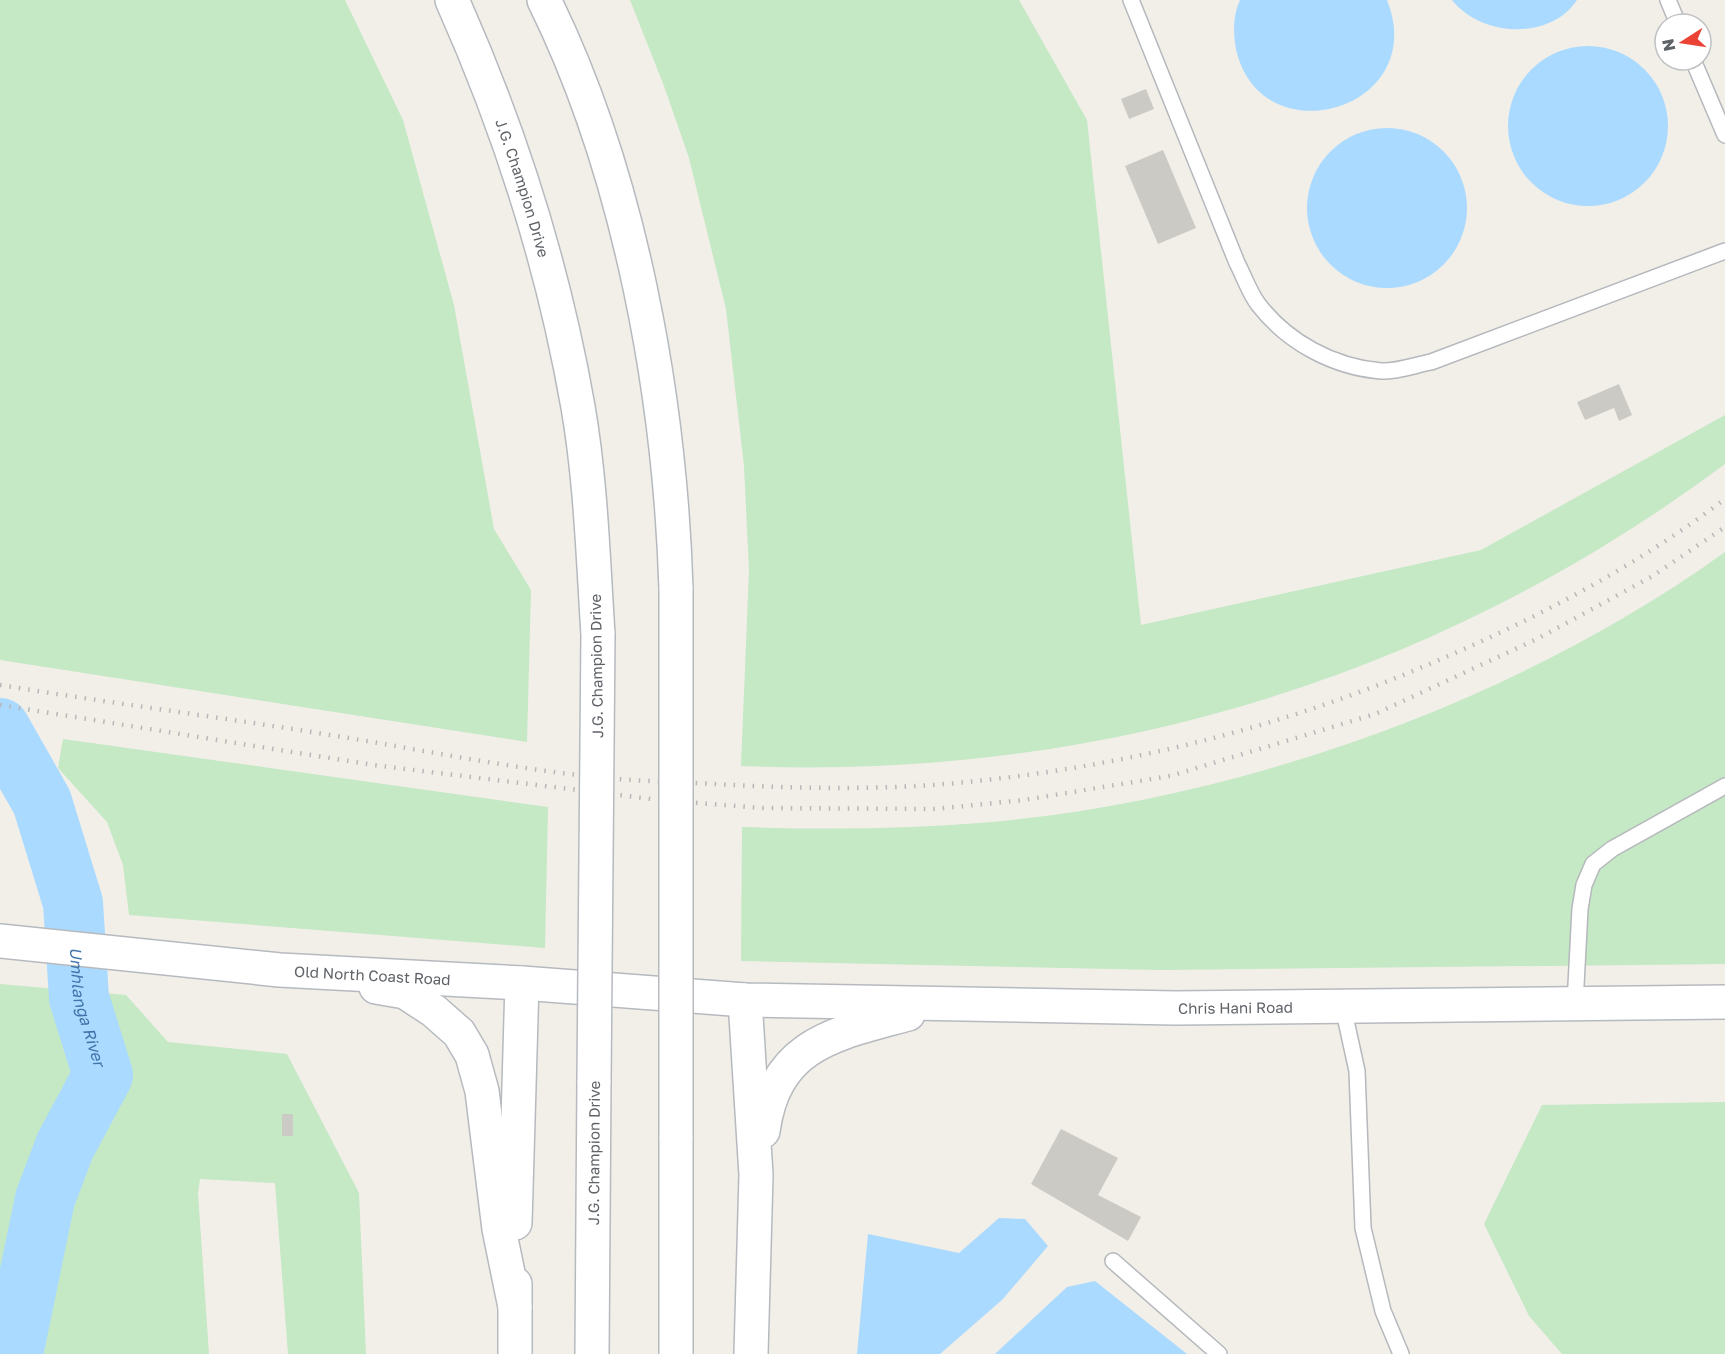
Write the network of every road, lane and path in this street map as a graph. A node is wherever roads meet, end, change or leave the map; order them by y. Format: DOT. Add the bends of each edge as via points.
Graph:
graph roads {
  1 [pos="452,0"];
  2 [pos="544,0"];
  3 [pos="1131,0"];
  4 [pos="1698,72"];
  5 [pos="1725,135"];
  6 [pos="1725,251"];
  7 [pos="1725,786"];
  8 [pos="0,941"];
  9 [pos="280,970"];
  10 [pos="522,983"];
  11 [pos="745,1000"];
  12 [pos="1725,1002"];
  13 [pos="942,1004"];
  14 [pos="1575,1004"];
  15 [pos="1343,1007"];
  16 [pos="756,1175"];
  17 [pos="1113,1261"];
  18 [pos="515,1306"];
  19 [pos="515,1354"];
  20 [pos="592,1354"];
  21 [pos="676,1354"];
  22 [pos="751,1354"];
  23 [pos="1219,1354"];
  24 [pos="1401,1354"];
  1 -- 20 [label="street, J.G. Champion Drive, bridge" via="519,165 555,293 579,409 590,510 598,634"];
  2 -- 21 [label="street, bridge" via="586,99 614,186 641,295 664,434 674,526"];
  3 -- 6 [label="lane" via="1237,263 1257,302 1276,324 1304,346 1346,365 1383,371 1431,362"];
  4 -- 5 [label="lane"];
  7 -- 14 [label="lane" via="1612,849 1593,864 1584,885"];
  8 -- 9 [label="street, Old North Coast Road"];
  9 -- 10 [label="street, Old North Coast Road"];
  9 -- 18 [label="street" via="405,992 459,1033 472,1055 482,1091 499,1229"];
  10 -- 11 [label="street, Old North Coast Road"];
  10 -- 18 [label="street"];
  11 -- 13 [label="street, Chris Hani Road"];
  11 -- 16 [label="street"];
  12 -- 14 [label="street, Chris Hani Road"];
  13 -- 15 [label="street, Chris Hani Road"];
  13 -- 16 [label="street" via="859,1028 801,1053 779,1080 765,1116"];
  14 -- 15 [label="street, Chris Hani Road"];
  15 -- 24 [label="lane" via="1357,1071 1363,1228 1383,1311"];
  16 -- 22 [label="street"];
  17 -- 23 [label="lane"];
  18 -- 19 [label="street"];
}
